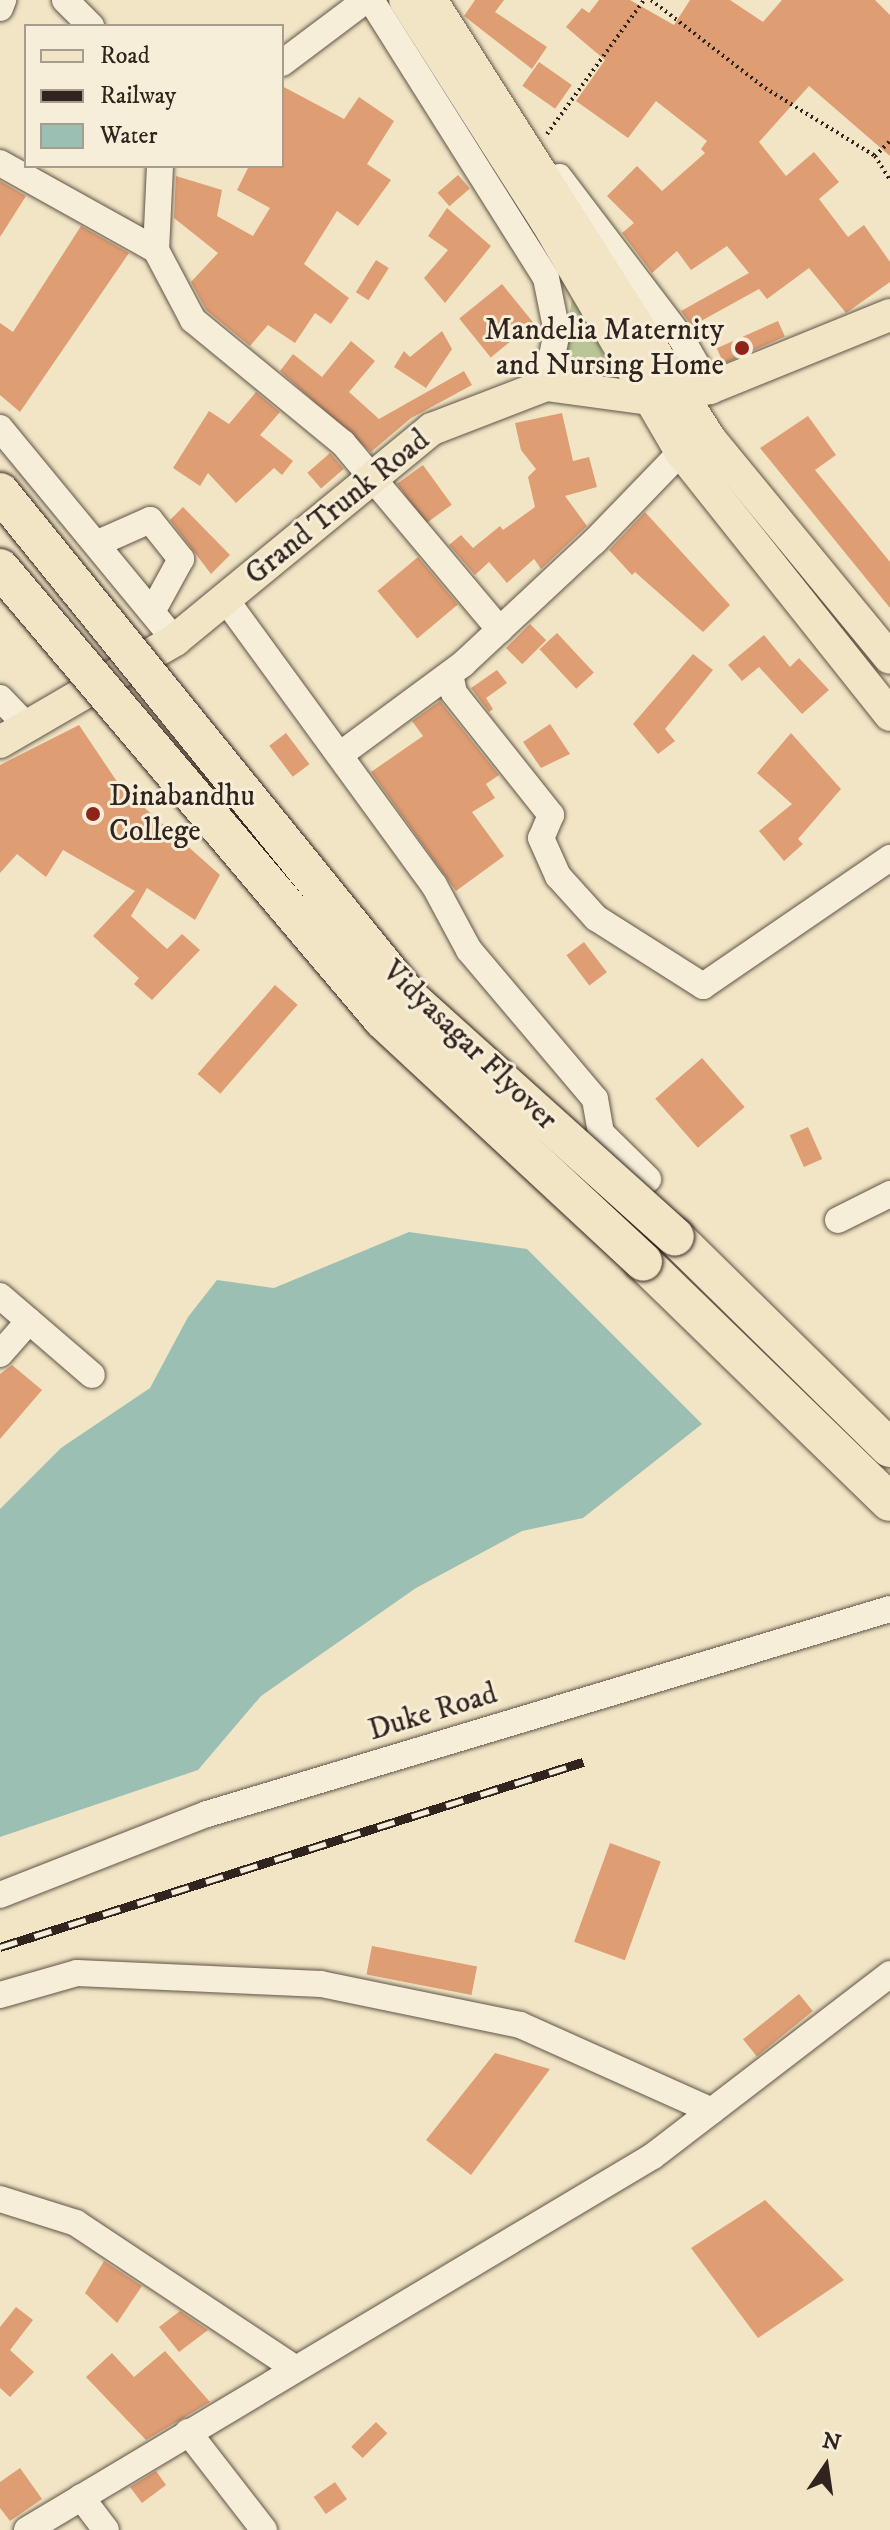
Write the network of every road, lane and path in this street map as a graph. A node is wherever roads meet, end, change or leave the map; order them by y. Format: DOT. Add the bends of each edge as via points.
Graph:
graph roads {
  1 [pos="3,0"];
  2 [pos="65,0"];
  3 [pos="368,0"];
  4 [pos="405,0"];
  5 [pos="431,0"];
  6 [pos="447,0"];
  7 [pos="644,0"];
  8 [pos="651,0"];
  9 [pos="0,8"];
  10 [pos="89,24"];
  11 [pos="284,62"];
  12 [pos="890,141"];
  13 [pos="538,146"];
  14 [pos="875,156"];
  15 [pos="0,163"];
  16 [pos="160,168"];
  17 [pos="890,180"];
  18 [pos="156,250"];
  19 [pos="890,315"];
  20 [pos="546,385"];
  21 [pos="697,391"];
  22 [pos="649,399"];
  23 [pos="0,428"];
  24 [pos="681,452"];
  25 [pos="372,476"];
  26 [pos="0,492"];
  27 [pos="96,544"];
  28 [pos="0,568"];
  29 [pos="226,600"];
  30 [pos="152,612"];
  31 [pos="500,630"];
  32 [pos="175,640"];
  33 [pos="890,658"];
  34 [pos="450,674"];
  35 [pos="0,698"];
  36 [pos="890,715"];
  37 [pos="28,727"];
  38 [pos="0,742"];
  39 [pos="341,754"];
  40 [pos="890,858"];
  41 [pos="648,1179"];
  42 [pos="890,1194"];
  43 [pos="838,1220"];
  44 [pos="0,1296"];
  45 [pos="29,1321"];
  46 [pos="0,1354"];
  47 [pos="92,1375"];
  48 [pos="890,1448"];
  49 [pos="890,1502"];
  50 [pos="890,1609"];
  51 [pos="0,1895"];
  52 [pos="890,1974"];
  53 [pos="0,1995"];
  54 [pos="712,2111"];
  55 [pos="0,2199"];
  56 [pos="294,2368"];
  57 [pos="188,2432"];
  58 [pos="81,2497"];
  59 [pos="27,2530"];
  60 [pos="106,2530"];
  61 [pos="264,2530"];
  1 -- 9 [label="street"];
  2 -- 10 [label="street"];
  3 -- 11 [label="street"];
  3 -- 20 [label="street" via="546,278 557,332"];
  4 -- 22 [label="main road" via="546,221"];
  5 -- 21 [label="main road"];
  6 -- 13 [label="street"];
  7 -- 13 [label="path"];
  8 -- 14 [label="path" via="765,88"];
  12 -- 14 [label="path"];
  13 -- 21 [label="street" via="681,338"];
  14 -- 17 [label="path"];
  15 -- 18 [label="street"];
  16 -- 18 [label="street"];
  18 -- 25 [label="street" via="193,320 343,443"];
  19 -- 21 [label="main road, Grand Trunk Road"];
  20 -- 22 [label="main road, Grand Trunk Road"];
  20 -- 25 [label="main road, Grand Trunk Road" via="432,429"];
  21 -- 22 [label="main road, Grand Trunk Road"];
  21 -- 33 [label="main road" via="710,439"];
  22 -- 24 [label="main road"];
  23 -- 27 [label="street"];
  24 -- 31 [label="street"];
  24 -- 36 [label="main road"];
  25 -- 29 [label="main road, Grand Trunk Road"];
  25 -- 31 [label="street"];
  26 -- 48 [label="highway, Vidyasagar Flyover, bridge" via="411,999 675,1237"];
  27 -- 30 [label="street"];
  27 -- 30 [label="street" via="150,520 181,559"];
  28 -- 49 [label="highway, Vidyasagar Flyover, bridge" via="383,1020"];
  29 -- 32 [label="main road, Grand Trunk Road"];
  29 -- 39 [label="street"];
  30 -- 32 [label="street"];
  31 -- 34 [label="street"];
  32 -- 37 [label="main road, Grand Trunk Road"];
  34 -- 39 [label="street"];
  34 -- 40 [label="street" via="454,693 551,815 541,838 558,876 596,918 703,986"];
  35 -- 37 [label="street"];
  37 -- 38 [label="main road, Grand Trunk Road"];
  39 -- 41 [label="street" via="434,885 469,950 595,1099 601,1133"];
  42 -- 43 [label="street"];
  44 -- 45 [label="street"];
  45 -- 46 [label="street"];
  45 -- 47 [label="street"];
  50 -- 51 [label="street, Duke Road" via="207,1814"];
  52 -- 54 [label="street"];
  53 -- 54 [label="street" via="77,1973 321,1984 520,2025"];
  54 -- 56 [label="street" via="653,2156"];
  55 -- 56 [label="street" via="76,2223"];
  56 -- 57 [label="street"];
  57 -- 58 [label="street"];
  57 -- 61 [label="street"];
  58 -- 59 [label="street"];
  58 -- 60 [label="street"];
}
